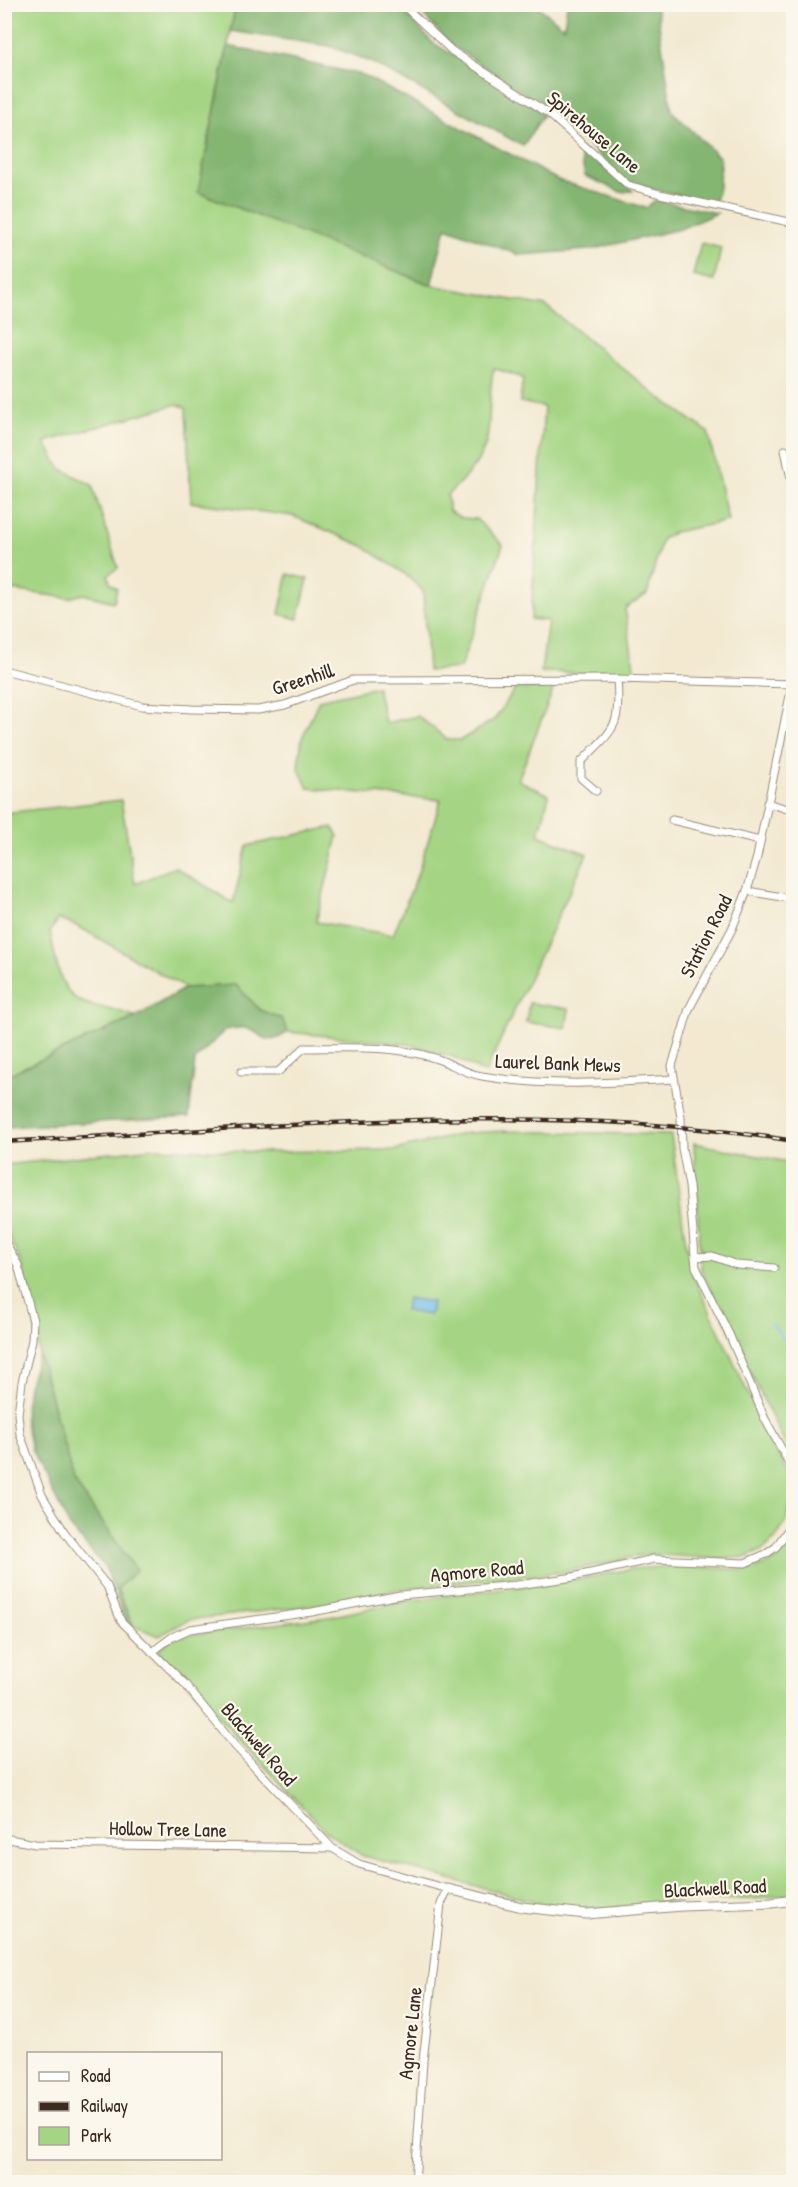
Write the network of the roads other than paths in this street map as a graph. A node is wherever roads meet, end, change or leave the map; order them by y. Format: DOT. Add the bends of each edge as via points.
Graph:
graph roads {
  1 [pos="402,4"];
  2 [pos="794,223"];
  3 [pos="785,450"];
  4 [pos="794,493"];
  5 [pos="4,670"];
  6 [pos="617,680"];
  7 [pos="793,681"];
  8 [pos="596,791"];
  9 [pos="767,803"];
  10 [pos="794,812"];
  11 [pos="672,820"];
  12 [pos="760,841"];
  13 [pos="747,891"];
  14 [pos="794,899"];
  15 [pos="241,1072"];
  16 [pos="673,1079"];
  17 [pos="4,1240"];
  18 [pos="695,1257"];
  19 [pos="774,1268"];
  20 [pos="794,1472"];
  21 [pos="794,1521"];
  22 [pos="152,1652"];
  23 [pos="4,1838"];
  24 [pos="332,1848"];
  25 [pos="448,1889"];
  26 [pos="794,1900"];
  27 [pos="415,2182"];
  1 -- 2 [label="street, Spirehouse Lane" via="452,51 548,113 628,185"];
  3 -- 4 [label="street"];
  5 -- 6 [label="street, Greenhill" via="142,706 192,709 258,710 285,705 353,680"];
  6 -- 7 [label="street, Greenhill"];
  6 -- 8 [label="street" via="619,712 612,731 581,762 581,778"];
  7 -- 9 [label="street, Station Road"];
  9 -- 10 [label="street"];
  9 -- 12 [label="street, Station Road"];
  11 -- 12 [label="street"];
  12 -- 13 [label="street, Station Road"];
  13 -- 14 [label="street"];
  13 -- 16 [label="street, Station Road" via="732,929 689,1009 674,1053"];
  15 -- 16 [label="street, Laurel Bank Mews" via="278,1072 304,1048 397,1048 479,1076 621,1083"];
  16 -- 18 [label="street, Station Road"];
  17 -- 22 [label="street, Blackwell Road" via="18,1265 33,1321 18,1414 28,1459 42,1495 64,1533 107,1586 121,1621"];
  18 -- 19 [label="street" via="712,1256 737,1265"];
  18 -- 20 [label="street" via="696,1267 765,1419"];
  21 -- 22 [label="street, Agmore Road" via="776,1547 745,1563 654,1559 517,1585 400,1595 190,1629 172,1636"];
  22 -- 24 [label="street, Blackwell Road"];
  23 -- 24 [label="street, Hollow Tree Lane" via="36,1844"];
  24 -- 25 [label="street, Blackwell Road" via="359,1864"];
  25 -- 26 [label="street, Blackwell Road" via="522,1907 586,1914"];
  25 -- 27 [label="street, Agmore Lane" via="441,1904 424,2050"];
}
